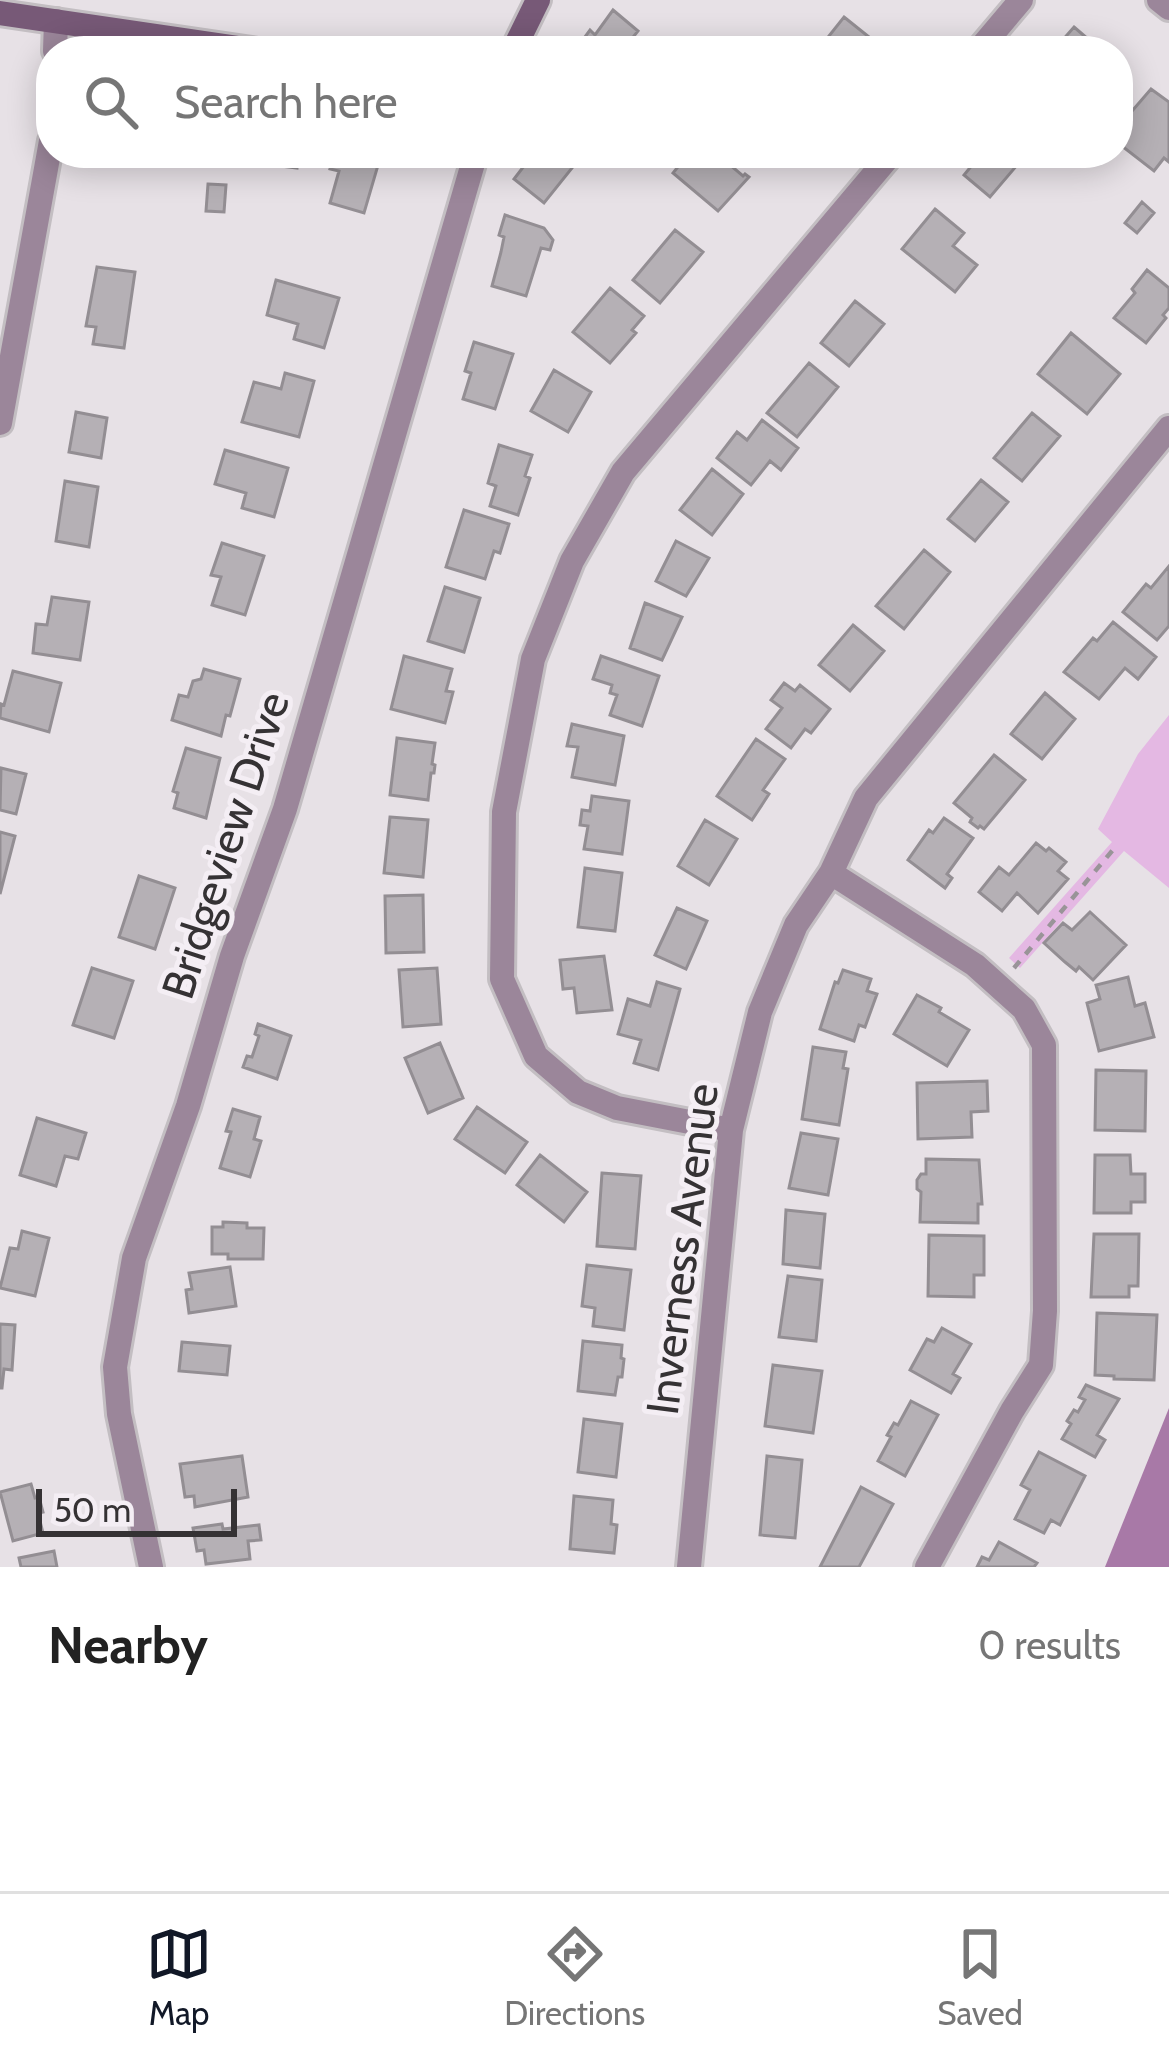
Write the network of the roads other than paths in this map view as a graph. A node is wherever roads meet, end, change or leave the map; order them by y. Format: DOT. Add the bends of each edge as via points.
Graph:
graph roads {
  1 [pos="538,0"];
  2 [pos="1021,0"];
  3 [pos="1159,0"];
  4 [pos="1169,8"];
  5 [pos="0,13"];
  6 [pos="56,21"];
  7 [pos="56,36"];
  8 [pos="157,36"];
  9 [pos="520,36"];
  10 [pos="991,36"];
  11 [pos="46,168"];
  12 [pos="472,168"];
  13 [pos="879,168"];
  14 [pos="0,423"];
  15 [pos="1169,428"];
  16 [pos="831,873"];
  17 [pos="731,1130"];
  18 [pos="152,1567"];
  19 [pos="689,1567"];
  20 [pos="927,1567"];
  1 -- 9 [label="street"];
  2 -- 10 [label="street"];
  3 -- 4 [label="street"];
  5 -- 6 [label="street"];
  6 -- 7 [label="street"];
  6 -- 8 [label="street"];
  11 -- 14 [label="street"];
  12 -- 18 [label="street, Bridgeview Drive" via="285,809 134,1258 115,1367"];
  13 -- 17 [label="street" via="623,472 572,561 533,659 504,812 502,979 536,1057 578,1092 617,1108"];
  15 -- 16 [label="street, Inverness Avenue" via="866,798"];
  16 -- 17 [label="street, Inverness Avenue" via="796,925 760,1012"];
  16 -- 20 [label="street" via="975,965 1024,1009 1044,1045 1041,1365"];
  17 -- 19 [label="street, Inverness Avenue"];
}
